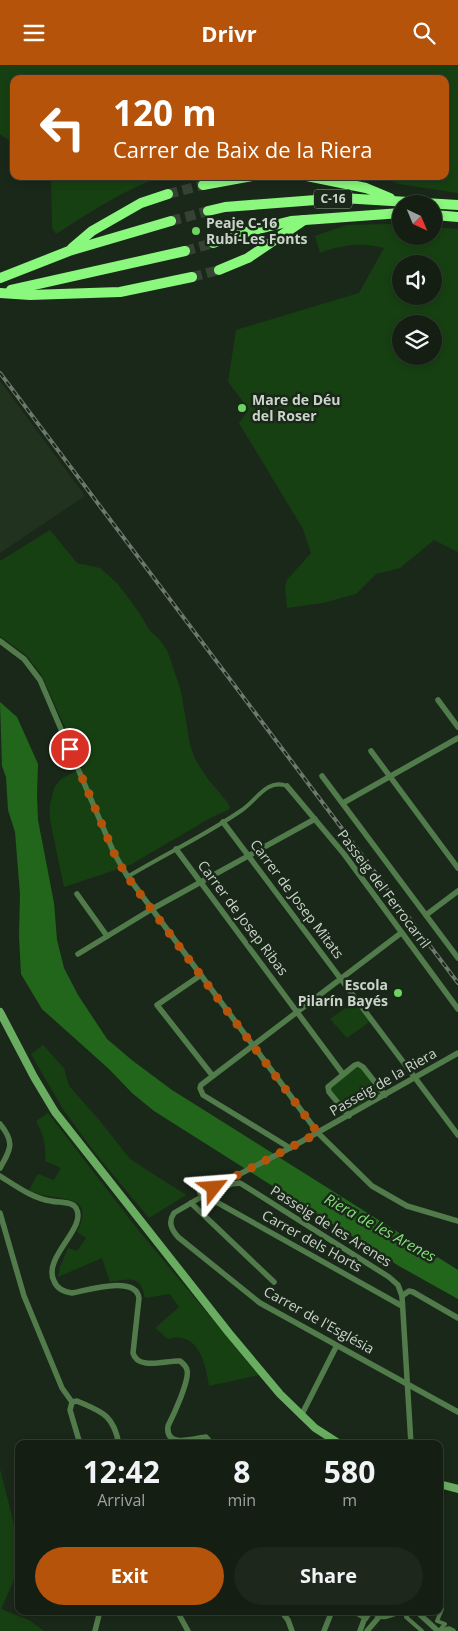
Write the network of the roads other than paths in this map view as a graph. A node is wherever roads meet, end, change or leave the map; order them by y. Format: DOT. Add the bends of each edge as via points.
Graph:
graph roads {
  1 [pos="230,180"];
  2 [pos="325,180"];
  3 [pos="203,185"];
  4 [pos="168,194"];
  5 [pos="392,199"];
  6 [pos="392,200"];
  7 [pos="442,204"];
  8 [pos="458,205"];
  9 [pos="208,211"];
  10 [pos="392,214"];
  11 [pos="442,216"];
  12 [pos="458,217"];
  13 [pos="304,220"];
  14 [pos="171,221"];
  15 [pos="213,243"];
  16 [pos="69,251"];
  17 [pos="185,251"];
  18 [pos="219,270"];
  19 [pos="192,277"];
  20 [pos="0,278"];
  21 [pos="0,293"];
  22 [pos="0,641"];
  23 [pos="438,700"];
  24 [pos="458,727"];
  25 [pos="458,738"];
  26 [pos="371,751"];
  27 [pos="322,776"];
  28 [pos="390,776"];
  29 [pos="287,786"];
  30 [pos="343,803"];
  31 [pos="316,819"];
  32 [pos="223,822"];
  33 [pos="176,849"];
  34 [pos="249,856"];
  35 [pos="458,868"];
  36 [pos="127,876"];
  37 [pos="200,883"];
  38 [pos="458,891"];
  39 [pos="77,894"];
  40 [pos="152,909"];
  41 [pos="426,915"];
  42 [pos="401,933"];
  43 [pos="107,936"];
  44 [pos="78,954"];
  45 [pos="458,958"];
  46 [pos="201,975"];
  47 [pos="341,979"];
  48 [pos="458,1009"];
  49 [pos="0,1012"];
  50 [pos="297,1012"];
  51 [pos="253,1044"];
  52 [pos="458,1053"];
  53 [pos="343,1074"];
  54 [pos="212,1075"];
  55 [pos="415,1079"];
  56 [pos="385,1095"];
  57 [pos="349,1116"];
  58 [pos="0,1124"];
  59 [pos="318,1133"];
  60 [pos="458,1135"];
  61 [pos="290,1148"];
  62 [pos="0,1168"];
  63 [pos="0,1176"];
  64 [pos="214,1186"];
  65 [pos="209,1195"];
  66 [pos="191,1203"];
  67 [pos="0,1213"];
  68 [pos="458,1221"];
  69 [pos="274,1282"];
  70 [pos="403,1294"];
  71 [pos="402,1306"];
  72 [pos="458,1318"];
  73 [pos="337,1345"];
  74 [pos="406,1383"];
  75 [pos="72,1403"];
  76 [pos="458,1412"];
  77 [pos="301,1416"];
  78 [pos="79,1440"];
  79 [pos="118,1440"];
  80 [pos="178,1440"];
  81 [pos="186,1440"];
  82 [pos="209,1440"];
  83 [pos="333,1440"];
  84 [pos="411,1440"];
  85 [pos="443,1485"];
  86 [pos="443,1486"];
  87 [pos="458,1489"];
  88 [pos="458,1495"];
  89 [pos="99,1615"];
  90 [pos="179,1615"];
  91 [pos="284,1615"];
  92 [pos="330,1615"];
  93 [pos="360,1615"];
  94 [pos="369,1615"];
  95 [pos="377,1615"];
  96 [pos="390,1615"];
  97 [pos="408,1615"];
  98 [pos="421,1615"];
  99 [pos="440,1615"];
  100 [pos="379,1617"];
  101 [pos="366,1618"];
  102 [pos="95,1631"];
  103 [pos="188,1631"];
  104 [pos="292,1631"];
  105 [pos="324,1631"];
  106 [pos="360,1631"];
  107 [pos="367,1631"];
  108 [pos="422,1631"];
  109 [pos="440,1631"];
  110 [pos="453,1631"];
  1 -- 3 [label="highway"];
  2 -- 5 [label="highway, C-16"];
  4 -- 16 [label="highway" via="141,203 92,231"];
  6 -- 9 [label="highway, C-16" via="342,198"];
  7 -- 8 [label="highway, C-16"];
  10 -- 13 [label="highway, C-16"];
  11 -- 12 [label="highway"];
  13 -- 15 [label="highway, C-16" via="238,234"];
  13 -- 18 [label="highway, C-16" via="248,258"];
  14 -- 16 [label="highway"];
  16 -- 20 [label="highway"];
  17 -- 21 [label="highway"];
  19 -- 21 [label="highway" via="120,292"];
  22 -- 36 [label="street" via="24,659 40,680 114,853"];
  23 -- 24 [label="street"];
  25 -- 28 [label="street"];
  26 -- 28 [label="street"];
  27 -- 30 [label="street, Passeig del Ferrocarril"];
  28 -- 30 [label="street"];
  28 -- 35 [label="street"];
  29 -- 31 [label="street, Passeig del Ferrocarril"];
  29 -- 32 [label="street" via="278,783 268,787"];
  30 -- 41 [label="street, Passeig del Ferrocarril"];
  31 -- 34 [label="street"];
  31 -- 42 [label="street, Passeig del Ferrocarril"];
  32 -- 33 [label="street"];
  32 -- 34 [label="street, Carrer de Josep Mitats"];
  33 -- 36 [label="street"];
  33 -- 37 [label="street, Carrer de Josep Ribas"];
  34 -- 37 [label="street"];
  34 -- 47 [label="street, Carrer de Josep Mitats"];
  36 -- 40 [label="street"];
  37 -- 40 [label="street"];
  37 -- 50 [label="street, Carrer de Josep Ribas"];
  38 -- 41 [label="street"];
  39 -- 43 [label="street"];
  40 -- 43 [label="street"];
  40 -- 46 [label="street"];
  41 -- 45 [label="street, Passeig del Ferrocarril"];
  42 -- 47 [label="street"];
  42 -- 48 [label="street, Passeig del Ferrocarril"];
  43 -- 44 [label="street"];
  46 -- 51 [label="street"];
  46 -- 54 [label="street" via="157,1005"];
  47 -- 50 [label="street"];
  47 -- 55 [label="street, Carrer de Josep Mitats"];
  49 -- 77 [label="main road" via="34,1077 63,1122 229,1333"];
  50 -- 51 [label="street"];
  50 -- 53 [label="street, Carrer de Josep Ribas"];
  51 -- 54 [label="street"];
  51 -- 59 [label="street"];
  52 -- 55 [label="street, Passeig de la Riera"];
  53 -- 56 [label="street" via="360,1065"];
  53 -- 57 [label="street" via="330,1084 328,1090"];
  54 -- 61 [label="street" via="201,1085 203,1095"];
  55 -- 56 [label="street, Passeig de la Riera"];
  55 -- 60 [label="street, Carrer de Josep Mitats"];
  56 -- 57 [label="street, Passeig de la Riera"];
  57 -- 59 [label="street, Passeig de la Riera"];
  58 -- 62 [label="street" via="9,1135 10,1143"];
  59 -- 61 [label="street, Passeig de la Riera"];
  59 -- 68 [label="street" via="372,1186 407,1206"];
  61 -- 64 [label="street, Passeig de la Riera"];
  63 -- 80 [label="street" via="33,1195 76,1208 75,1225 53,1263 51,1273 55,1284 62,1290 69,1293 122,1285 138,1292 134,1357 152,1364 180,1361 187,1371 168,1426 169,1433"];
  64 -- 65 [label="street"];
  64 -- 65 [label="street, Passeig de la Riera" via="207,1181 201,1183 199,1189"];
  65 -- 66 [label="street, Carrer de l'Església"];
  65 -- 70 [label="street, Passeig de les Arenes" via="240,1183 389,1277"];
  65 -- 71 [label="street, Carrer dels Horts"];
  66 -- 69 [label="street"];
  66 -- 73 [label="street, Carrer de l'Església" via="171,1218 171,1227 178,1237 260,1303"];
  67 -- 75 [label="street" via="24,1296 62,1388"];
  70 -- 71 [label="street"];
  70 -- 72 [label="street" via="409,1291"];
  71 -- 74 [label="street"];
  73 -- 74 [label="street, Carrer de l'Església"];
  73 -- 77 [label="street"];
  74 -- 76 [label="street, Carrer de l'Església"];
  74 -- 84 [label="street"];
  75 -- 78 [label="street" via="70,1410"];
  75 -- 79 [label="street" via="77,1401 105,1415 115,1426"];
  77 -- 83 [label="main road"];
  81 -- 82 [label="street" via="206,1437"];
  85 -- 87 [label="main road"];
  86 -- 88 [label="main road"];
  89 -- 102 [label="street"];
  90 -- 103 [label="street"];
  91 -- 104 [label="street"];
  92 -- 105 [label="street"];
  93 -- 101 [label="street"];
  94 -- 101 [label="street"];
  95 -- 100 [label="street"];
  96 -- 100 [label="street"];
  97 -- 108 [label="street" via="406,1617"];
  98 -- 109 [label="street"];
  99 -- 109 [label="street" via="437,1621 445,1624"];
  100 -- 107 [label="street"];
  101 -- 106 [label="street"];
  109 -- 110 [label="street"];
}
